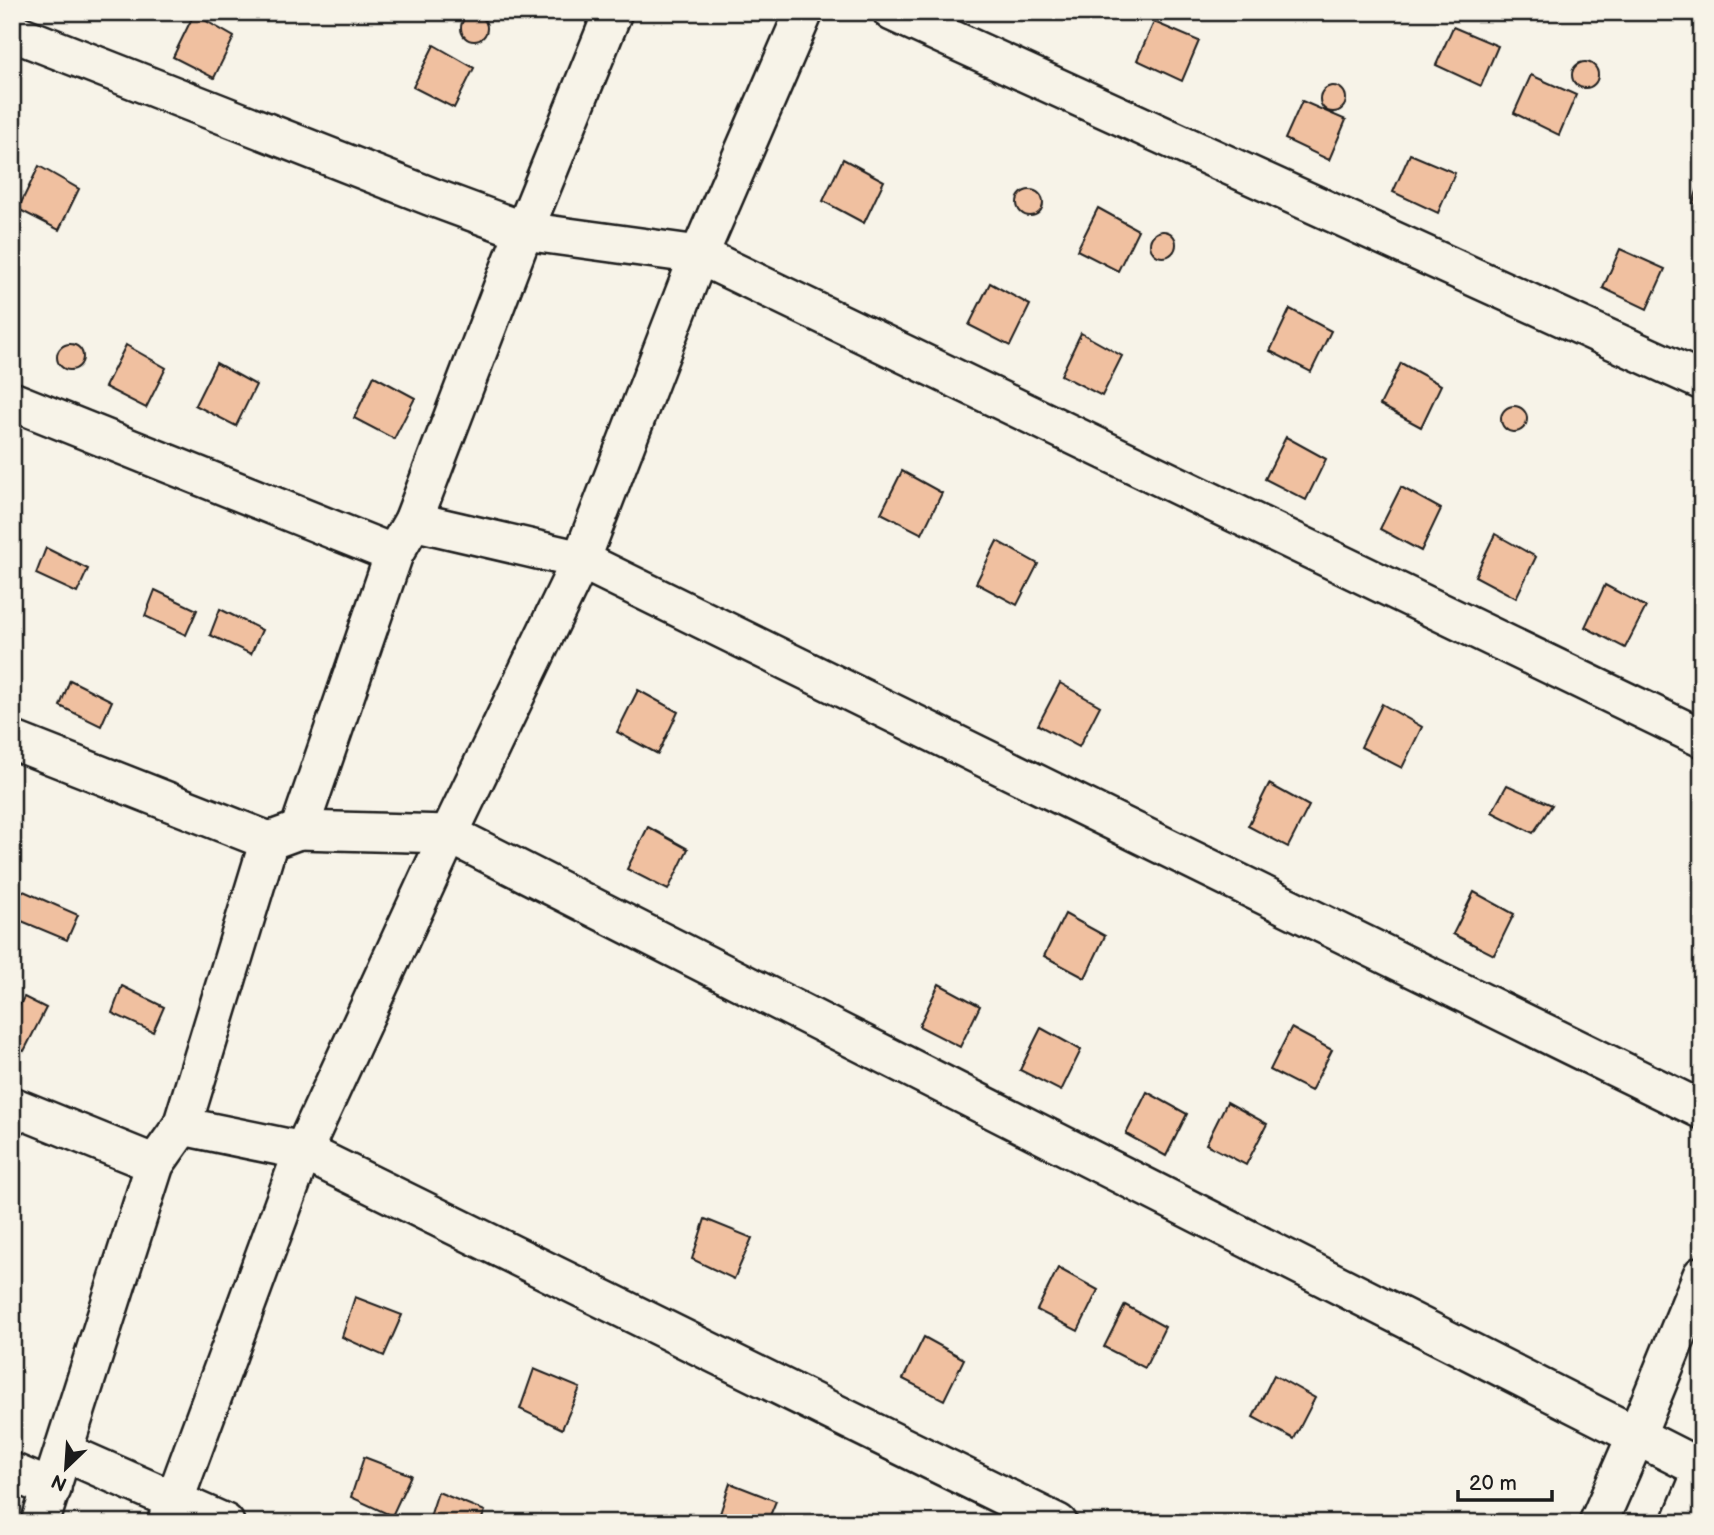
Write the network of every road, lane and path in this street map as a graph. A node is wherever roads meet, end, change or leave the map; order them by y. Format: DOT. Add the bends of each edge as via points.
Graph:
graph roads {
  1 [pos="613,12"];
  2 [pos="804,12"];
  3 [pos="892,12"];
  4 [pos="12,32"];
  5 [pos="524,232"];
  6 [pos="699,255"];
  7 [pos="1702,381"];
  8 [pos="12,401"];
  9 [pos="413,521"];
  10 [pos="394,554"];
  11 [pos="581,560"];
  12 [pos="1702,738"];
  13 [pos="12,740"];
  14 [pos="449,834"];
  15 [pos="284,835"];
  16 [pos="12,1105"];
  17 [pos="1702,1110"];
  18 [pos="182,1126"];
  19 [pos="303,1151"];
  20 [pos="155,1164"];
  21 [pos="1702,1275"];
  22 [pos="1636,1436"];
  23 [pos="64,1452"];
  24 [pos="1702,1470"];
  25 [pos="12,1472"];
  26 [pos="46,1506"];
  27 [pos="171,1511"];
  28 [pos="225,1523"];
  29 [pos="1058,1523"];
  30 [pos="1598,1523"];
  31 [pos="1681,1523"];
  1 -- 5 [label="street"];
  2 -- 6 [label="street"];
  3 -- 7 [label="street"];
  4 -- 5 [label="street"];
  5 -- 6 [label="street"];
  5 -- 9 [label="street"];
  6 -- 11 [label="street"];
  6 -- 12 [label="street"];
  8 -- 10 [label="street"];
  9 -- 10 [label="street"];
  9 -- 11 [label="street"];
  10 -- 15 [label="street"];
  11 -- 14 [label="street"];
  11 -- 17 [label="street"];
  13 -- 15 [label="street"];
  14 -- 15 [label="street"];
  14 -- 19 [label="street"];
  14 -- 22 [label="street"];
  15 -- 18 [label="street"];
  16 -- 20 [label="street"];
  18 -- 19 [label="street"];
  18 -- 20 [label="street"];
  19 -- 27 [label="street"];
  19 -- 29 [label="street"];
  20 -- 23 [label="street"];
  21 -- 22 [label="street"];
  22 -- 24 [label="street"];
  22 -- 30 [label="street"];
  23 -- 26 [label="street"];
  23 -- 27 [label="street"];
  24 -- 31 [label="street"];
  25 -- 26 [label="street"];
  27 -- 28 [label="street"];
}
